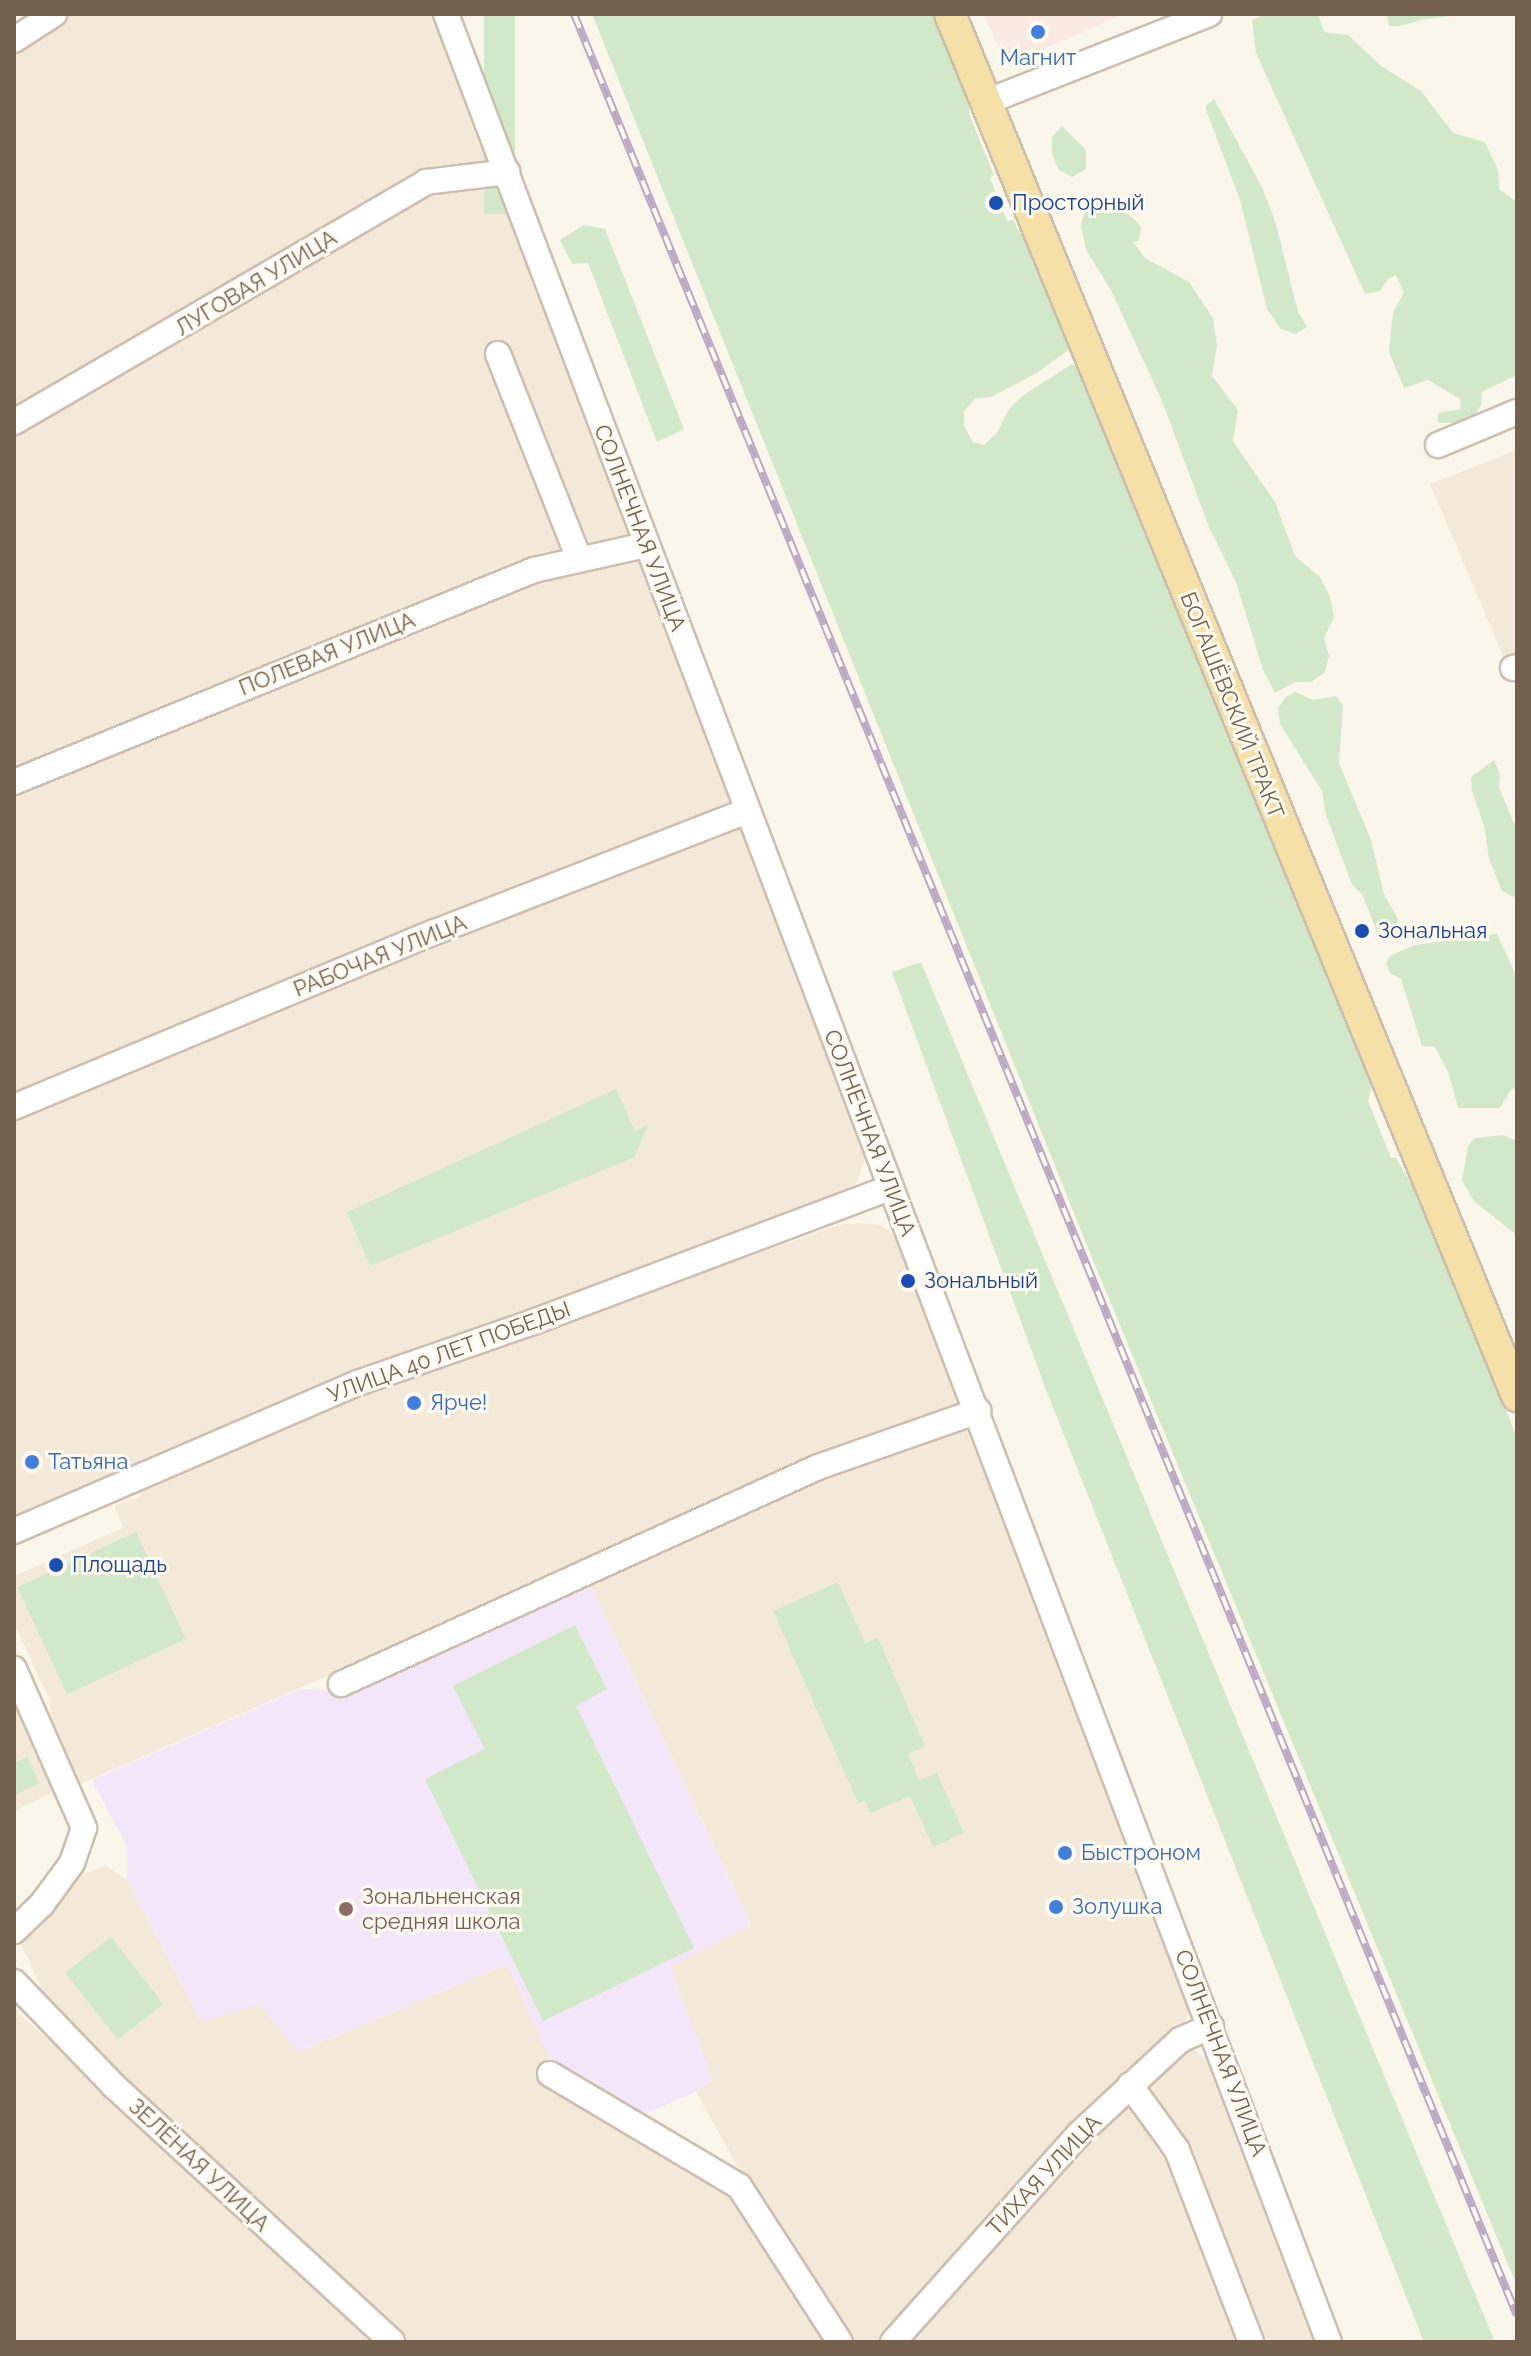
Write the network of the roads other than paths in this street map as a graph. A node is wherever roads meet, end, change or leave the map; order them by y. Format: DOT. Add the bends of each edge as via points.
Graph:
graph roads {
  1 [pos="54,14"];
  2 [pos="446,14"];
  3 [pos="950,14"];
  4 [pos="1209,14"];
  5 [pos="14,40"];
  6 [pos="986,102"];
  7 [pos="507,172"];
  8 [pos="498,354"];
  9 [pos="1517,412"];
  10 [pos="14,422"];
  11 [pos="1438,445"];
  12 [pos="646,545"];
  13 [pos="579,559"];
  14 [pos="14,782"];
  15 [pos="747,811"];
  16 [pos="14,1107"];
  17 [pos="890,1188"];
  18 [pos="1517,1396"];
  19 [pos="978,1411"];
  20 [pos="14,1531"];
  21 [pos="14,1669"];
  22 [pos="341,1684"];
  23 [pos="14,1931"];
  24 [pos="14,1982"];
  25 [pos="1211,2026"];
  26 [pos="550,2074"];
  27 [pos="1130,2085"];
  28 [pos="392,2342"];
  29 [pos="840,2342"];
  30 [pos="893,2342"];
  31 [pos="1251,2342"];
  32 [pos="1329,2342"];
  1 -- 5 [label="street"];
  2 -- 7 [label="street, СОЛНЕЧНАЯ УЛИЦА"];
  3 -- 6 [label="main road, БОГАШЁВСКИЙ ТРАКТ"];
  4 -- 6 [label="street"];
  6 -- 18 [label="main road, БОГАШЁВСКИЙ ТРАКТ"];
  7 -- 10 [label="street, ЛУГОВАЯ УЛИЦА" via="426,182"];
  7 -- 12 [label="street, СОЛНЕЧНАЯ УЛИЦА"];
  8 -- 13 [label="street"];
  9 -- 11 [label="street"];
  12 -- 13 [label="street, ПОЛЕВАЯ УЛИЦА"];
  12 -- 15 [label="street, СОЛНЕЧНАЯ УЛИЦА"];
  13 -- 14 [label="street, ПОЛЕВАЯ УЛИЦА" via="534,570"];
  15 -- 16 [label="street, РАБОЧАЯ УЛИЦА" via="435,932"];
  15 -- 17 [label="street, СОЛНЕЧНАЯ УЛИЦА"];
  17 -- 19 [label="street, СОЛНЕЧНАЯ УЛИЦА"];
  17 -- 20 [label="street, УЛИЦА 40 ЛЕТ ПОБЕДЫ" via="358,1383"];
  19 -- 22 [label="street" via="761,1492"];
  19 -- 25 [label="street, СОЛНЕЧНАЯ УЛИЦА"];
  21 -- 23 [label="street" via="84,1828 72,1863"];
  24 -- 28 [label="street, ЗЕЛЁНАЯ УЛИЦА" via="113,2085"];
  25 -- 27 [label="street, ТИХАЯ УЛИЦА" via="1180,2040"];
  25 -- 32 [label="street, СОЛНЕЧНАЯ УЛИЦА"];
  26 -- 29 [label="street" via="739,2186"];
  27 -- 30 [label="street, ТИХАЯ УЛИЦА" via="1079,2134"];
  27 -- 31 [label="street" via="1177,2150"];
}
